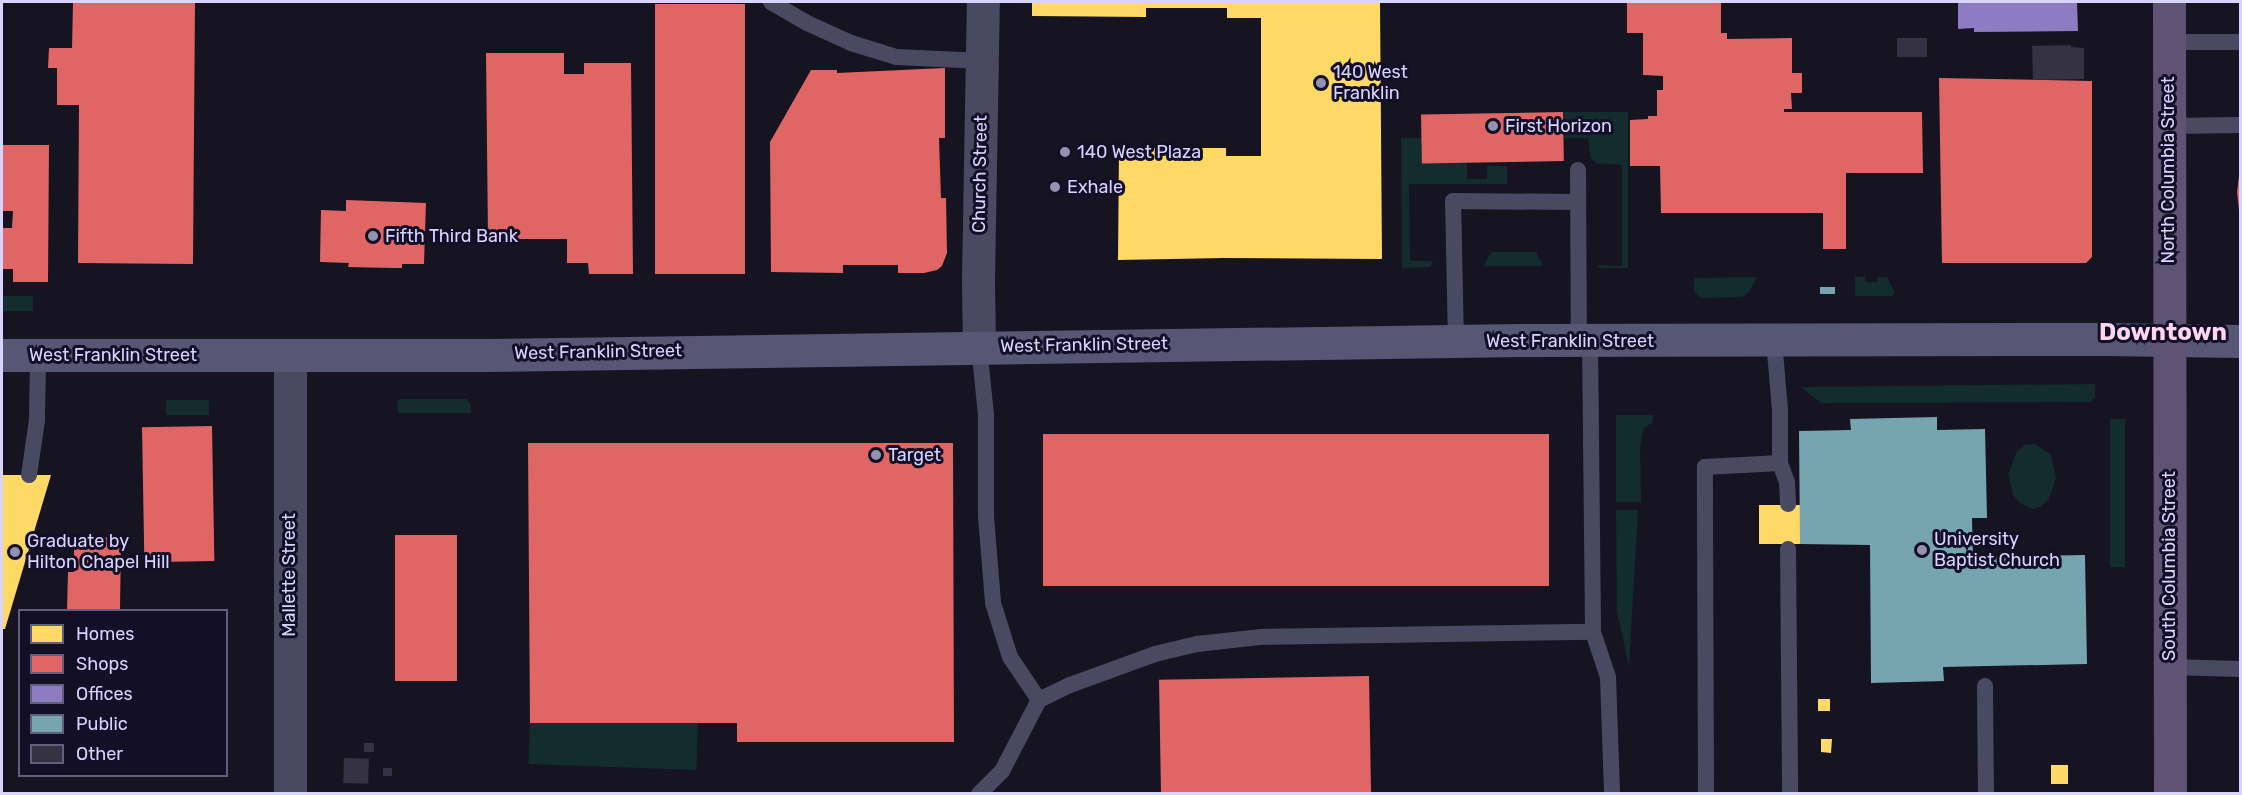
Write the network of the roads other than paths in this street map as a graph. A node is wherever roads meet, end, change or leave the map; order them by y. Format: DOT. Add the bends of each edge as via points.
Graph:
graph roads {
  1 [pos="771,2"];
  2 [pos="982,2"];
  3 [pos="2169,2"];
  4 [pos="2169,42"];
  5 [pos="2241,42"];
  6 [pos="982,61"];
  7 [pos="2241,125"];
  8 [pos="2169,126"];
  9 [pos="1578,170"];
  10 [pos="1578,202"];
  11 [pos="2167,339"];
  12 [pos="1584,340"];
  13 [pos="1774,340"];
  14 [pos="1456,342"];
  15 [pos="2241,342"];
  16 [pos="980,346"];
  17 [pos="2,355"];
  18 [pos="38,355"];
  19 [pos="290,356"];
  20 [pos="1780,463"];
  21 [pos="29,475"];
  22 [pos="1788,504"];
  23 [pos="1788,549"];
  24 [pos="1593,632"];
  25 [pos="2169,667"];
  26 [pos="2241,669"];
  27 [pos="1985,686"];
  28 [pos="1039,700"];
  29 [pos="290,794"];
  30 [pos="978,794"];
  31 [pos="1612,794"];
  32 [pos="1706,794"];
  33 [pos="1790,794"];
  34 [pos="1986,794"];
  35 [pos="2170,794"];
  1 -- 6 [label="lane" via="850,43 896,57"];
  2 -- 6 [label="street, Church Street"];
  3 -- 4 [label="main road, North Columbia Street"];
  4 -- 5 [label="lane"];
  4 -- 8 [label="main road, North Columbia Street"];
  6 -- 16 [label="street, Church Street"];
  7 -- 8 [label="lane"];
  8 -- 11 [label="main road, North Columbia Street"];
  9 -- 10 [label="lane"];
  10 -- 12 [label="lane"];
  10 -- 14 [label="lane" via="1453,201"];
  11 -- 13 [label="main road, West Franklin Street"];
  11 -- 15 [label="main road, West Franklin Street"];
  11 -- 25 [label="main road, South Columbia Street"];
  12 -- 13 [label="main road, West Franklin Street"];
  12 -- 14 [label="main road, West Franklin Street"];
  12 -- 24 [label="lane"];
  13 -- 20 [label="lane"];
  14 -- 16 [label="main road, West Franklin Street"];
  16 -- 19 [label="main road, West Franklin Street"];
  16 -- 28 [label="lane" via="993,603 1010,657"];
  17 -- 18 [label="main road, West Franklin Street"];
  18 -- 19 [label="main road, West Franklin Street"];
  18 -- 21 [label="lane" via="37,420"];
  19 -- 29 [label="street, Mallette Street"];
  20 -- 22 [label="lane" via="1787,482"];
  20 -- 32 [label="lane" via="1705,467"];
  23 -- 33 [label="lane"];
  24 -- 28 [label="lane" via="1260,637 1197,644 1155,654"];
  24 -- 31 [label="lane" via="1608,677"];
  25 -- 26 [label="lane"];
  25 -- 35 [label="main road, South Columbia Street"];
  27 -- 34 [label="lane"];
  28 -- 30 [label="lane" via="1002,771"];
}
